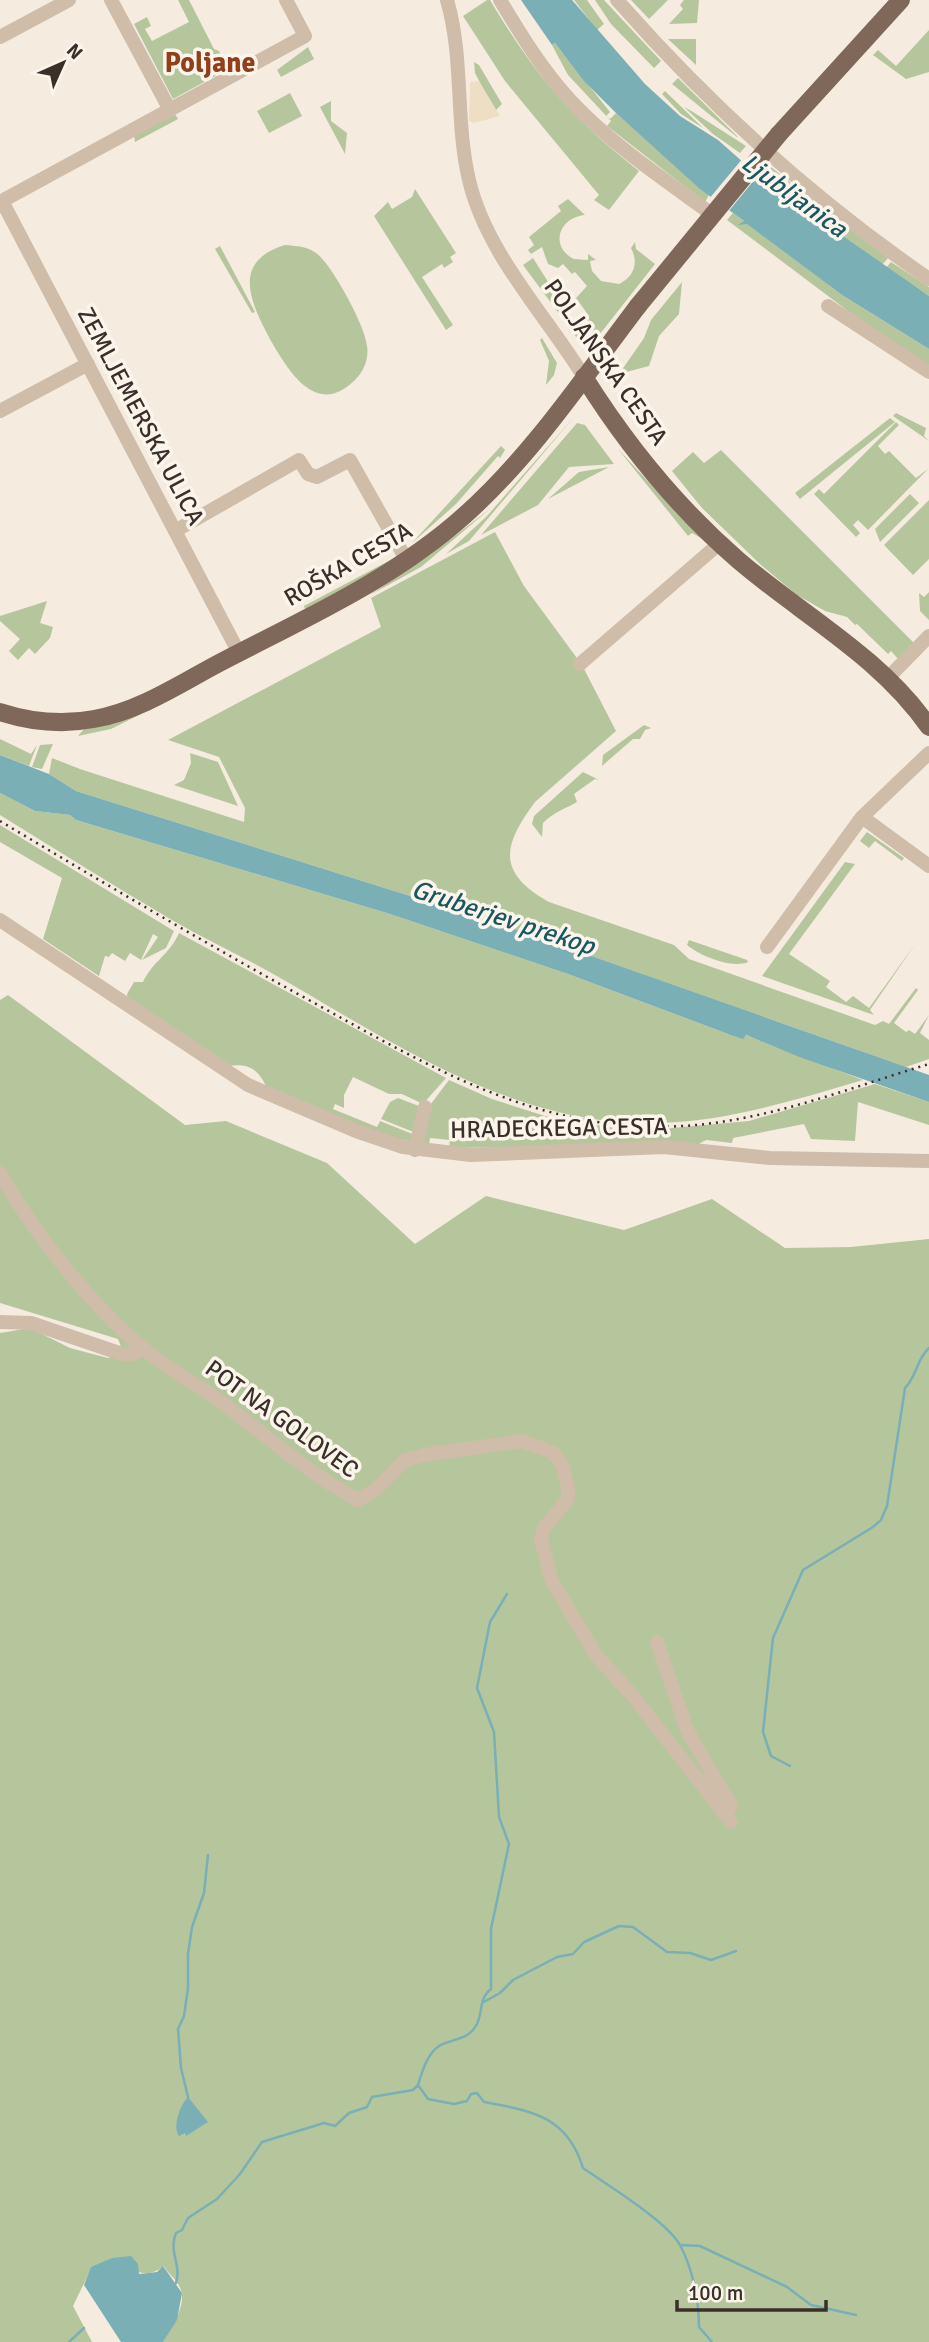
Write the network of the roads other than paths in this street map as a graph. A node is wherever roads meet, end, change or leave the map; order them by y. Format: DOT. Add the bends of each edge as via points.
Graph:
graph roads {
  1 [pos="69,0"];
  2 [pos="111,0"];
  3 [pos="286,0"];
  4 [pos="447,0"];
  5 [pos="500,0"];
  6 [pos="617,0"];
  7 [pos="901,0"];
  8 [pos="0,37"];
  9 [pos="170,110"];
  10 [pos="1,201"];
  11 [pos="713,215"];
  12 [pos="929,279"];
  13 [pos="828,306"];
  14 [pos="88,364"];
  15 [pos="929,372"];
  16 [pos="584,377"];
  17 [pos="0,411"];
  18 [pos="175,531"];
  19 [pos="720,543"];
  20 [pos="407,561"];
  21 [pos="929,636"];
  22 [pos="239,653"];
  23 [pos="580,664"];
  24 [pos="887,679"];
  25 [pos="0,712"];
  26 [pos="929,727"];
  27 [pos="929,752"];
  28 [pos="862,817"];
  29 [pos="929,866"];
  30 [pos="0,920"];
  31 [pos="767,947"];
  32 [pos="425,1107"];
  33 [pos="415,1150"];
  34 [pos="929,1161"];
  35 [pos="0,1173"];
  36 [pos="0,1322"];
  37 [pos="143,1348"];
  38 [pos="657,1642"];
  1 -- 8 [label="street"];
  2 -- 9 [label="street"];
  3 -- 9 [label="street" via="305,36"];
  4 -- 16 [label="street, POLJANSKA CESTA" via="465,159 475,200 501,252"];
  5 -- 11 [label="street" via="571,101 607,135"];
  6 -- 12 [label="street" via="775,160"];
  7 -- 16 [label="main road, ROŠKA CESTA, bridge" via="741,179"];
  9 -- 10 [label="street"];
  10 -- 14 [label="street, ZEMLJEMERSKA ULICA"];
  13 -- 15 [label="street"];
  14 -- 17 [label="street"];
  14 -- 18 [label="street, ZEMLJEMERSKA ULICA"];
  16 -- 19 [label="main road, POLJANSKA CESTA" via="648,465"];
  16 -- 20 [label="main road, ROŠKA CESTA" via="488,493"];
  18 -- 20 [label="street" via="299,460 308,474 317,477 350,460"];
  18 -- 22 [label="street, ZEMLJEMERSKA ULICA"];
  19 -- 23 [label="street"];
  19 -- 24 [label="main road, POLJANSKA CESTA"];
  20 -- 22 [label="main road, ROŠKA CESTA"];
  21 -- 24 [label="street"];
  22 -- 25 [label="main road, ROŠKA CESTA" via="149,700 96,719 41,721"];
  24 -- 26 [label="main road, POLJANSKA CESTA"];
  27 -- 28 [label="street"];
  28 -- 29 [label="street"];
  28 -- 31 [label="street"];
  30 -- 33 [label="street, HRADECKEGA CESTA" via="248,1085 356,1131"];
  32 -- 33 [label="street"];
  33 -- 34 [label="street, HRADECKEGA CESTA" via="471,1155 664,1147 783,1158"];
  35 -- 37 [label="street, POT NA GOLOVEC" via="47,1242"];
  36 -- 37 [label="street" via="31,1323 122,1354"];
  37 -- 38 [label="street, POT NA GOLOVEC" via="313,1475 358,1500 405,1460 424,1455 522,1441 552,1452 562,1464 568,1487 568,1499 544,1528 541,1540 552,1581 595,1654 729,1819 731,1806 687,1730"];
}
